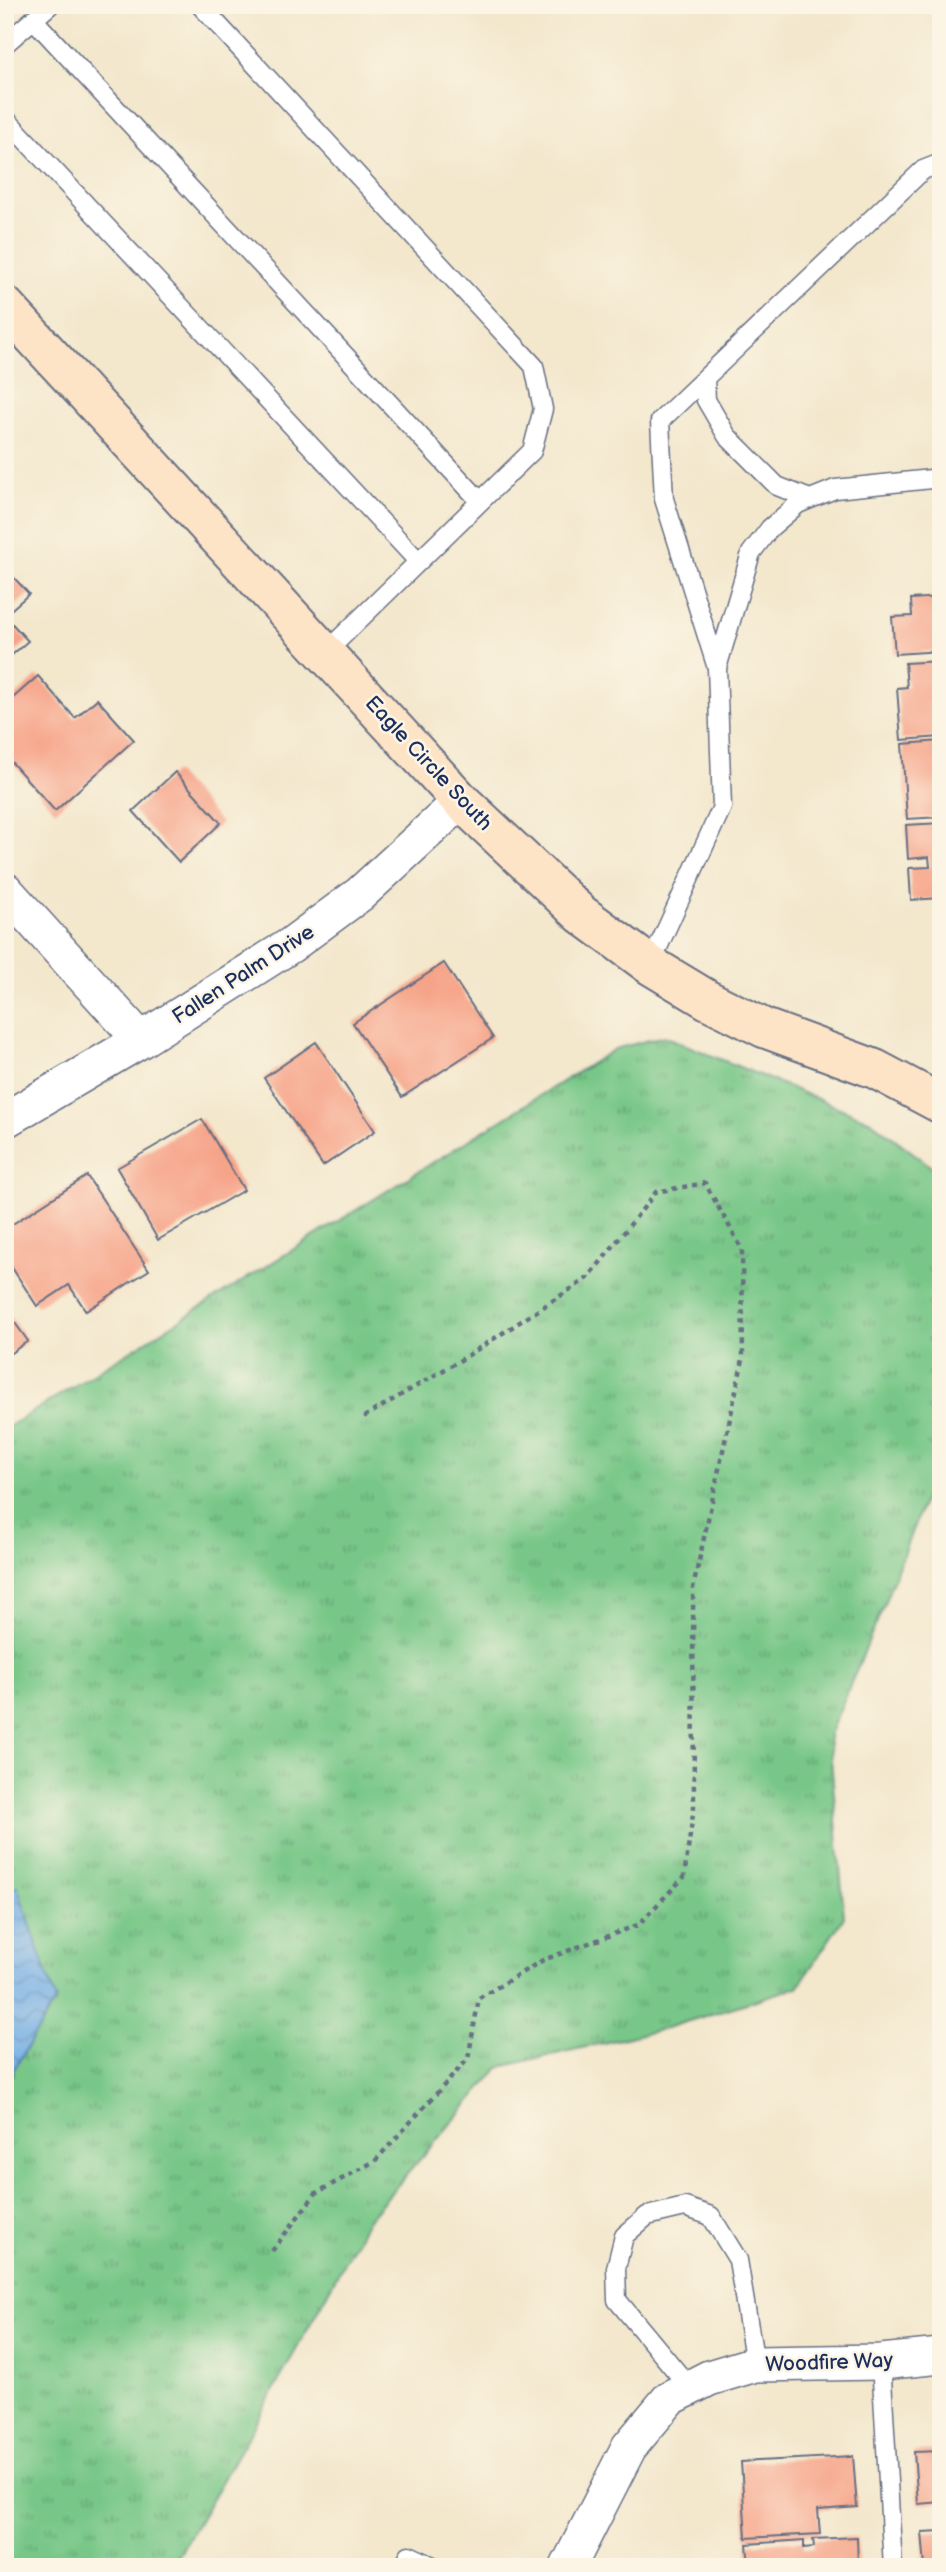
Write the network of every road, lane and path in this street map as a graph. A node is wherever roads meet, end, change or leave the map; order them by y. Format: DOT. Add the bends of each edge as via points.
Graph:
graph roads {
  1 [pos="50,5"];
  2 [pos="200,5"];
  3 [pos="34,20"];
  4 [pos="5,44"];
  5 [pos="5,118"];
  6 [pos="941,163"];
  7 [pos="5,306"];
  8 [pos="705,379"];
  9 [pos="941,478"];
  10 [pos="810,499"];
  11 [pos="480,501"];
  12 [pos="418,561"];
  13 [pos="326,652"];
  14 [pos="717,668"];
  15 [pos="461,801"];
  16 [pos="5,890"];
  17 [pos="650,965"];
  18 [pos="141,1040"];
  19 [pos="941,1104"];
  20 [pos="5,1120"];
  21 [pos="362,1418"];
  22 [pos="272,2251"];
  23 [pos="941,2356"];
  24 [pos="881,2362"];
  25 [pos="755,2364"];
  26 [pos="690,2388"];
  27 [pos="403,2567"];
  28 [pos="435,2567"];
  29 [pos="569,2567"];
  30 [pos="893,2567"];
  1 -- 3 [label="lane"];
  2 -- 11 [label="lane" via="534,366 543,409 532,450"];
  3 -- 4 [label="lane"];
  3 -- 11 [label="lane"];
  5 -- 12 [label="lane"];
  6 -- 8 [label="lane" via="923,170"];
  7 -- 13 [label="street, Eagle Circle South"];
  8 -- 10 [label="lane" via="706,400 727,436 778,486"];
  8 -- 14 [label="lane" via="660,421 664,499"];
  9 -- 10 [label="lane" via="835,489"];
  10 -- 14 [label="lane" via="770,528 751,553"];
  11 -- 12 [label="lane"];
  12 -- 13 [label="lane"];
  13 -- 15 [label="street, Eagle Circle South"];
  14 -- 17 [label="lane" via="722,807"];
  15 -- 17 [label="street, Eagle Circle South" via="581,914"];
  15 -- 18 [label="street, Fallen Palm Drive" via="360,894"];
  16 -- 18 [label="street"];
  17 -- 19 [label="street, Eagle Circle South" via="764,1028 876,1069"];
  18 -- 20 [label="street, Fallen Palm Drive"];
  21 -- 22 [label="path" via="589,1279 656,1192 705,1183 742,1249 743,1359 693,1588 694,1807 684,1877 638,1925 543,1959 479,1998 468,2059 375,2161 316,2193"];
  23 -- 24 [label="street, Woodfire Way"];
  24 -- 25 [label="street, Woodfire Way"];
  24 -- 30 [label="lane"];
  25 -- 26 [label="street, Woodfire Way"];
  25 -- 26 [label="lane" via="738,2260 711,2216 685,2207 647,2216 624,2236 616,2268 617,2300"];
  26 -- 29 [label="street, Woodfire Way" via="670,2398 629,2447"];
  27 -- 28 [label="lane" via="410,2555"];
}
